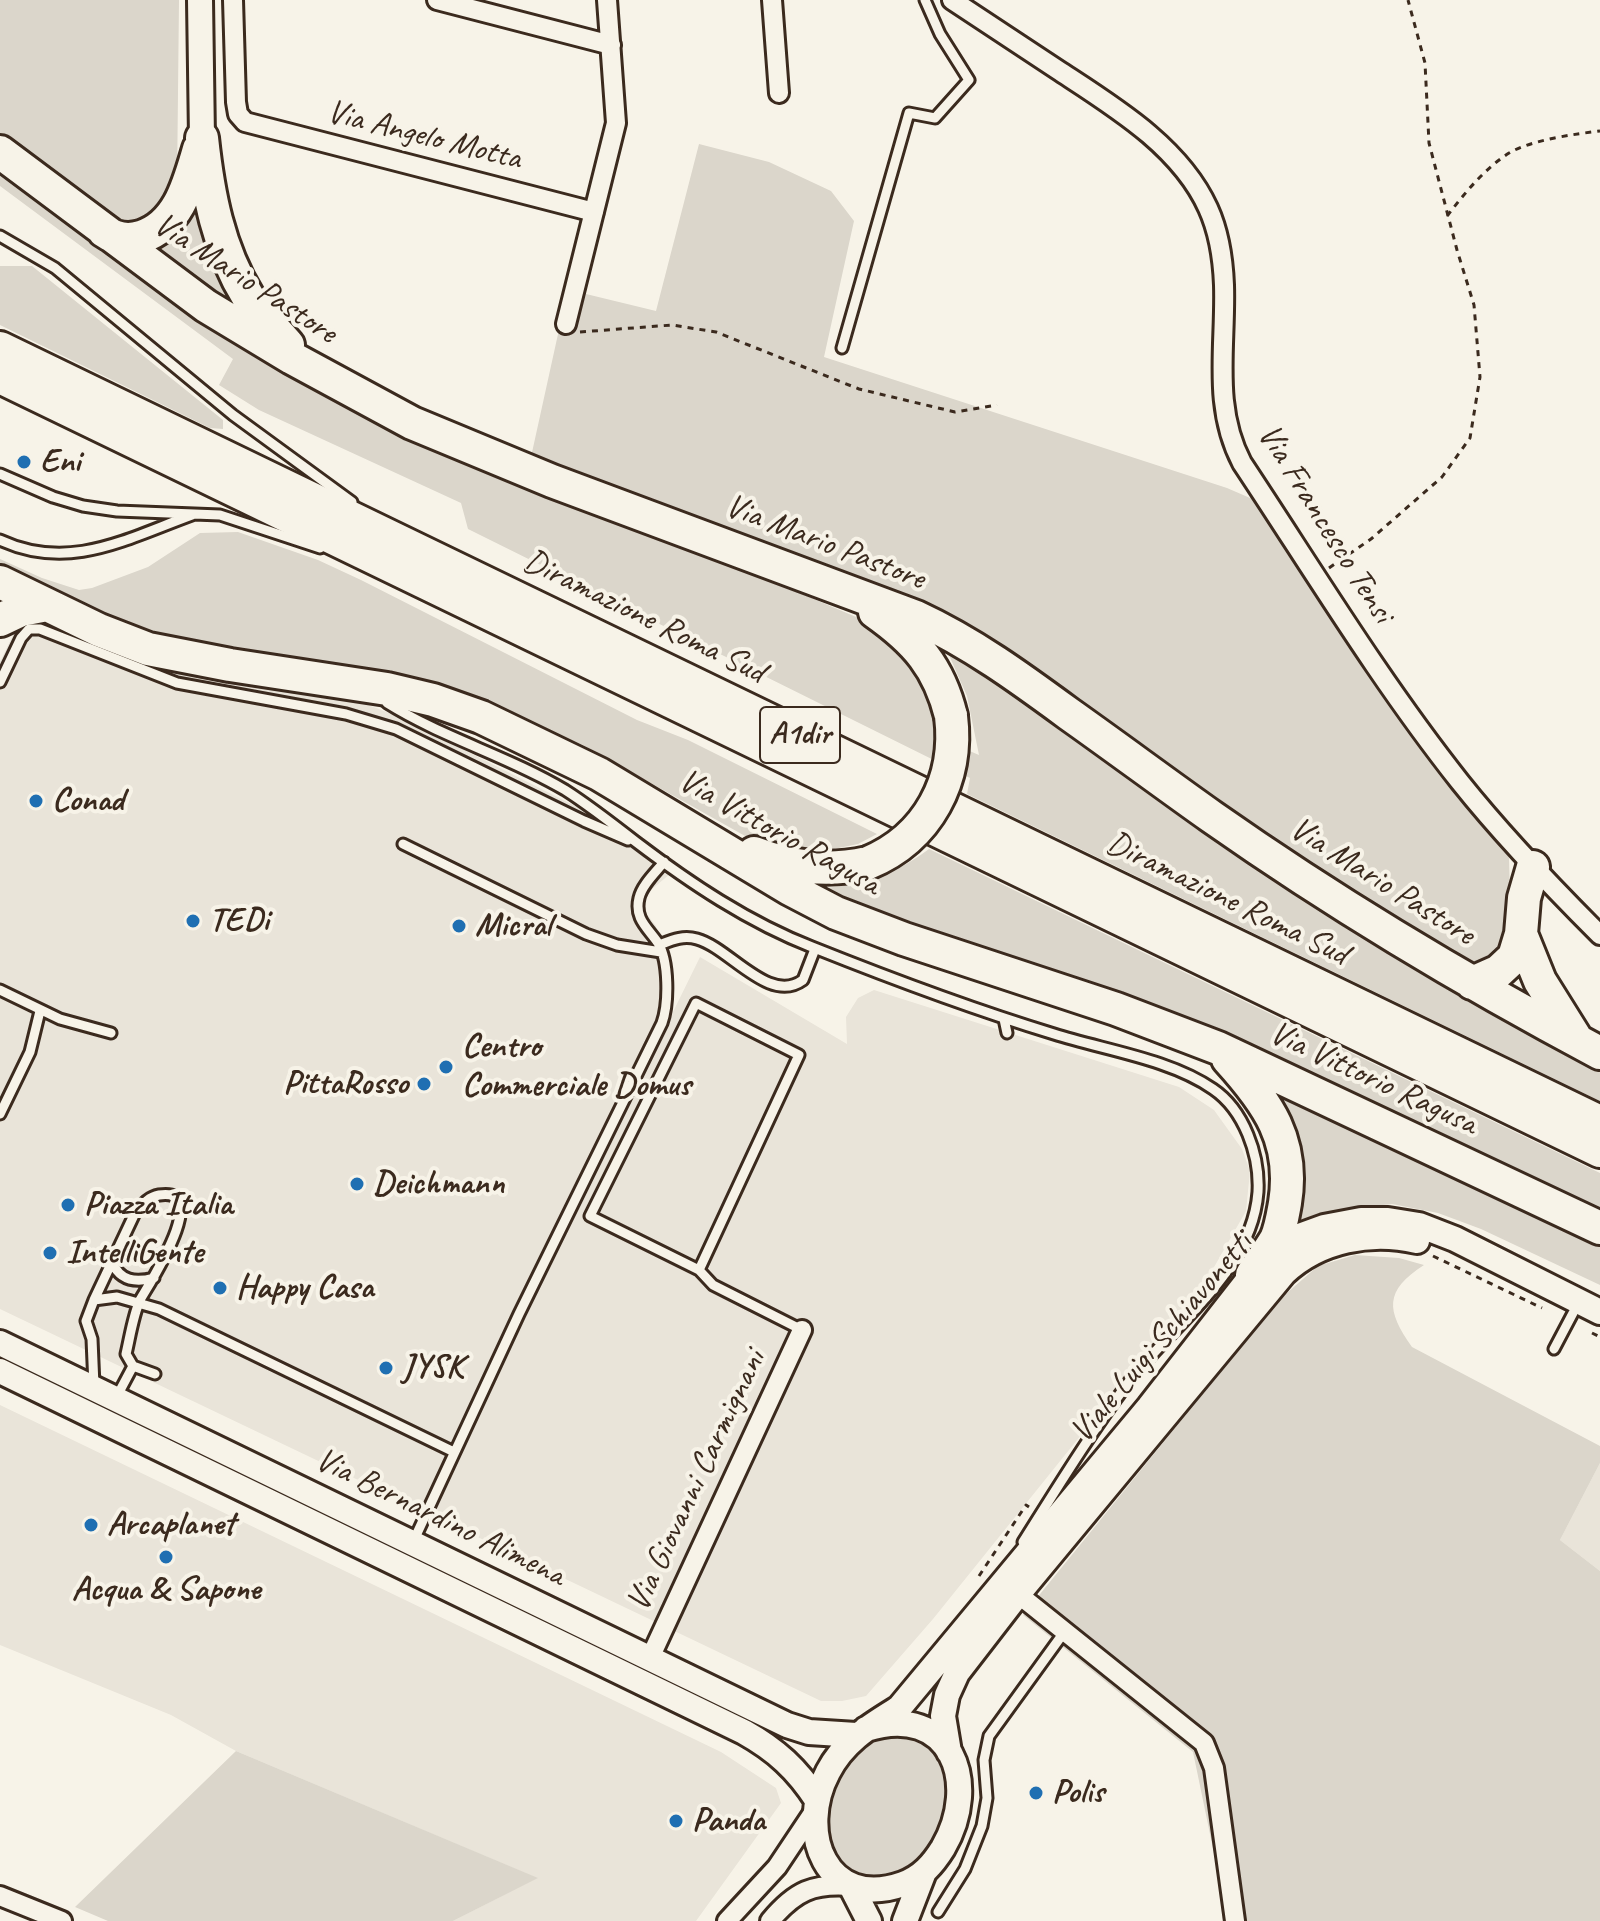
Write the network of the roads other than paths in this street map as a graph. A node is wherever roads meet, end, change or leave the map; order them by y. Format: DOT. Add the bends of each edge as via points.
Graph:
graph roads {
  1 [pos="200,0"];
  2 [pos="233,0"];
  3 [pos="437,0"];
  4 [pos="607,0"];
  5 [pos="772,0"];
  6 [pos="925,0"];
  7 [pos="952,0"];
  8 [pos="611,45"];
  9 [pos="779,93"];
  10 [pos="202,138"];
  11 [pos="0,152"];
  12 [pos="594,212"];
  13 [pos="90,220"];
  14 [pos="0,236"];
  15 [pos="566,324"];
  16 [pos="0,348"];
  17 [pos="842,348"];
  18 [pos="0,377"];
  19 [pos="331,379"];
  20 [pos="0,474"];
  21 [pos="200,513"];
  22 [pos="0,540"];
  23 [pos="335,554"];
  24 [pos="350,559"];
  25 [pos="818,580"];
  26 [pos="0,582"];
  27 [pos="441,591"];
  28 [pos="502,591"];
  29 [pos="47,605"];
  30 [pos="0,620"];
  31 [pos="0,682"];
  32 [pos="361,685"];
  33 [pos="684,825"];
  34 [pos="637,843"];
  35 [pos="403,844"];
  36 [pos="664,862"];
  37 [pos="1533,867"];
  38 [pos="1521,934"];
  39 [pos="1600,935"];
  40 [pos="660,948"];
  41 [pos="815,949"];
  42 [pos="1472,983"];
  43 [pos="0,990"];
  44 [pos="40,1011"];
  45 [pos="1004,1019"];
  46 [pos="111,1033"];
  47 [pos="1007,1033"];
  48 [pos="1589,1047"];
  49 [pos="1218,1048"];
  50 [pos="0,1114"];
  51 [pos="1600,1122"];
  52 [pos="1600,1151"];
  53 [pos="1600,1228"];
  54 [pos="112,1262"];
  55 [pos="699,1270"];
  56 [pos="1252,1275"];
  57 [pos="154,1278"];
  58 [pos="94,1300"];
  59 [pos="139,1302"];
  60 [pos="1600,1312"];
  61 [pos="1571,1317"];
  62 [pos="1600,1326"];
  63 [pos="802,1330"];
  64 [pos="0,1343"];
  65 [pos="1554,1349"];
  66 [pos="133,1366"];
  67 [pos="0,1371"];
  68 [pos="155,1374"];
  69 [pos="105,1393"];
  70 [pos="454,1452"];
  71 [pos="413,1543"];
  72 [pos="1018,1594"];
  73 [pos="983,1606"];
  74 [pos="1065,1631"];
  75 [pos="650,1658"];
  76 [pos="861,1732"];
  77 [pos="949,1752"];
  78 [pos="816,1805"];
  79 [pos="924,1872"];
  80 [pos="851,1886"];
  81 [pos="0,1896"];
  82 [pos="938,1912"];
  83 [pos="62,1921"];
  84 [pos="727,1921"];
  85 [pos="770,1921"];
  86 [pos="869,1921"];
  87 [pos="905,1921"];
  88 [pos="1235,1921"];
  1 -- 10 [label="street"];
  2 -- 12 [label="street, Via Angelo Motta" via="241,120"];
  3 -- 8 [label="street"];
  4 -- 8 [label="street"];
  5 -- 9 [label="street"];
  6 -- 17 [label="lane" via="969,80 935,118 909,113"];
  7 -- 37 [label="street, Via Francesco Tensi" via="1138,125 1198,191 1213,220 1223,269 1221,377 1229,434 1242,463 1432,745"];
  8 -- 12 [label="street" via="616,123"];
  10 -- 13 [label="highway" via="181,200 158,229 137,238 118,238"];
  10 -- 19 [label="highway" via="215,219 239,282 288,345"];
  11 -- 13 [label="highway, Via Mario Pastore"];
  12 -- 15 [label="street"];
  13 -- 19 [label="highway, Via Mario Pastore" via="206,306"];
  14 -- 28 [label="lane" via="55,268 247,427 406,538"];
  16 -- 28 [label="highway, Diramazione Roma Sud / A1dir"];
  18 -- 27 [label="highway, Diramazione Roma Sud / A1dir"];
  19 -- 25 [label="highway, Via Mario Pastore" via="412,423 552,481"];
  20 -- 21 [label="lane" via="83,506"];
  21 -- 22 [label="lane" via="80,554 47,555"];
  21 -- 23 [label="lane" via="245,522"];
  24 -- 27 [label="lane"];
  25 -- 33 [label="highway, bridge" via="876,613 916,645 940,679 951,716 951,760 940,797 908,839 884,856 829,869 772,860"];
  25 -- 42 [label="highway, Via Mario Pastore" via="916,617 975,648 1299,876"];
  26 -- 29 [label="highway, Via Vittorio Ragusa"];
  27 -- 52 [label="highway, Diramazione Roma Sud / A1dir"];
  28 -- 51 [label="highway, Diramazione Roma Sud / A1dir"];
  29 -- 30 [label="highway"];
  29 -- 32 [label="highway, Via Vittorio Ragusa" via="148,649"];
  31 -- 34 [label="lane" via="21,638 29,629 40,629 177,683 346,714 396,729"];
  32 -- 33 [label="highway, Via Vittorio Ragusa" via="433,700 509,729 590,768"];
  32 -- 34 [label="lane" via="415,719 564,790"];
  33 -- 49 [label="highway, Via Vittorio Ragusa" via="855,922"];
  34 -- 36 [label="lane"];
  35 -- 40 [label="lane" via="586,934 617,945"];
  36 -- 40 [label="lane" via="638,902 642,924"];
  36 -- 41 [label="lane" via="746,916"];
  37 -- 38 [label="highway"];
  37 -- 39 [label="street, Via Francesco Tensi"];
  38 -- 42 [label="highway" via="1510,963"];
  38 -- 48 [label="highway" via="1540,981"];
  40 -- 41 [label="lane" via="678,938 698,939 780,988 803,980"];
  40 -- 70 [label="lane" via="667,991 662,1023"];
  41 -- 45 [label="lane"];
  42 -- 48 [label="highway, Via Mario Pastore"];
  43 -- 44 [label="lane"];
  44 -- 46 [label="lane"];
  44 -- 50 [label="lane" via="30,1052"];
  45 -- 47 [label="lane"];
  45 -- 73 [label="lane" via="1178,1071 1216,1091 1245,1128 1258,1189 1251,1224 1235,1259 1108,1411"];
  49 -- 53 [label="highway, Via Vittorio Ragusa"];
  49 -- 56 [label="highway" via="1271,1112 1286,1159 1287,1188 1278,1234"];
  54 -- 57 [label="lane" via="127,1279"];
  54 -- 57 [label="lane" via="143,1204 169,1195 182,1212"];
  54 -- 58 [label="lane"];
  55 -- 55 [label="lane" via="590,1216 696,1003 799,1055"];
  55 -- 63 [label="lane" via="713,1285"];
  56 -- 60 [label="street, Viale Luigi Schiavonetti" via="1280,1248 1311,1231 1348,1221 1399,1221 1444,1234"];
  56 -- 73 [label="street, Viale Luigi Schiavonetti"];
  57 -- 59 [label="lane"];
  58 -- 59 [label="lane" via="109,1296"];
  58 -- 69 [label="lane" via="86,1321"];
  59 -- 66 [label="lane" via="126,1354"];
  59 -- 70 [label="lane"];
  61 -- 62 [label="street, Viale Luigi Schiavonetti"];
  61 -- 65 [label="lane"];
  61 -- 72 [label="street, Viale Luigi Schiavonetti" via="1448,1252 1411,1239 1363,1238 1315,1251 1284,1273"];
  63 -- 75 [label="street, Via Giovanni Carmignani"];
  64 -- 69 [label="street, Via Bernardino Alimena"];
  66 -- 68 [label="lane"];
  66 -- 69 [label="lane"];
  67 -- 78 [label="street, Via Bernardino Alimena" via="744,1732 781,1755 804,1779"];
  69 -- 71 [label="street, Via Bernardino Alimena"];
  70 -- 71 [label="lane"];
  71 -- 75 [label="street, Via Bernardino Alimena"];
  72 -- 74 [label="street"];
  72 -- 77 [label="street, Viale Luigi Schiavonetti" via="949,1689 943,1716"];
  73 -- 76 [label="street, Viale Luigi Schiavonetti" via="899,1708"];
  74 -- 82 [label="lane" via="989,1736 982,1826 965,1869"];
  74 -- 88 [label="street" via="1207,1749"];
  75 -- 76 [label="street, Via Bernardino Alimena" via="798,1729"];
  76 -- 77 [label="street" via="887,1724 915,1727 933,1734"];
  76 -- 78 [label="street, Viale Luigi Schiavonetti" via="828,1772"];
  77 -- 79 [label="street, Viale Luigi Schiavonetti" via="960,1781 958,1816"];
  78 -- 80 [label="street" via="816,1839 822,1855 831,1871"];
  78 -- 84 [label="street, Viale Luigi Schiavonetti" via="777,1867"];
  79 -- 80 [label="street" via="890,1887"];
  79 -- 87 [label="street, Viale Luigi Schiavonetti"];
  80 -- 85 [label="street" via="810,1888"];
  80 -- 86 [label="street"];
  81 -- 83 [label="street"];
}
